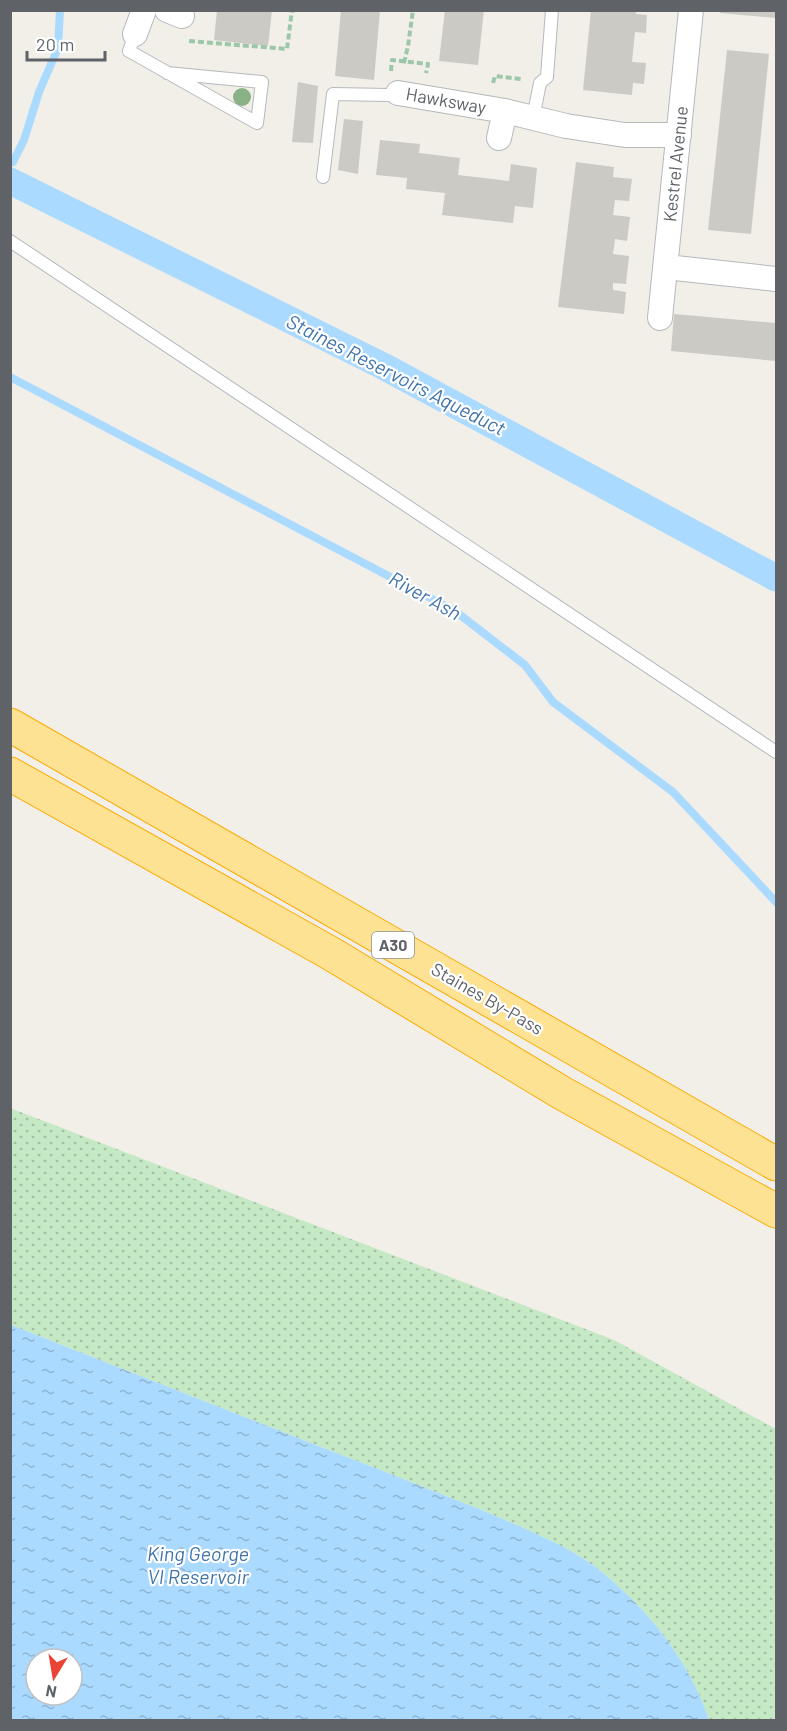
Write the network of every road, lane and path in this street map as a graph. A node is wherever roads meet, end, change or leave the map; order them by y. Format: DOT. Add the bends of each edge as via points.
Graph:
graph roads {
  1 [pos="144,10"];
  2 [pos="292,10"];
  3 [pos="413,10"];
  4 [pos="552,10"];
  5 [pos="691,10"];
  6 [pos="135,34"];
  7 [pos="185,41"];
  8 [pos="167,73"];
  9 [pos="398,93"];
  10 [pos="505,111"];
  11 [pos="533,118"];
  12 [pos="679,135"];
  13 [pos="499,138"];
  14 [pos="323,177"];
  15 [pos="10,241"];
  16 [pos="666,267"];
  17 [pos="777,279"];
  18 [pos="660,318"];
  19 [pos="10,725"];
  20 [pos="777,752"];
  21 [pos="10,774"];
  22 [pos="777,1164"];
  23 [pos="777,1211"];
  1 -- 6 [label="street"];
  2 -- 7 [label="path" via="287,49"];
  3 -- 9 [label="path, Hawksway"];
  4 -- 11 [label="lane" via="547,77 540,83"];
  5 -- 12 [label="street, Kestrel Avenue"];
  6 -- 8 [label="lane" via="129,51"];
  8 -- 8 [label="lane" via="207,95 257,123 262,82"];
  9 -- 10 [label="street, Hawksway"];
  9 -- 14 [label="lane" via="333,94"];
  10 -- 11 [label="street, Hawksway"];
  10 -- 13 [label="street, Hawksway"];
  11 -- 12 [label="street, Hawksway" via="626,135"];
  12 -- 16 [label="street, Kestrel Avenue"];
  15 -- 20 [label="lane"];
  16 -- 17 [label="street"];
  16 -- 18 [label="street, Kestrel Avenue"];
  19 -- 22 [label="highway, Staines By-Pass / A30"];
  21 -- 23 [label="highway, A30" via="330,952 561,1093"];
}
